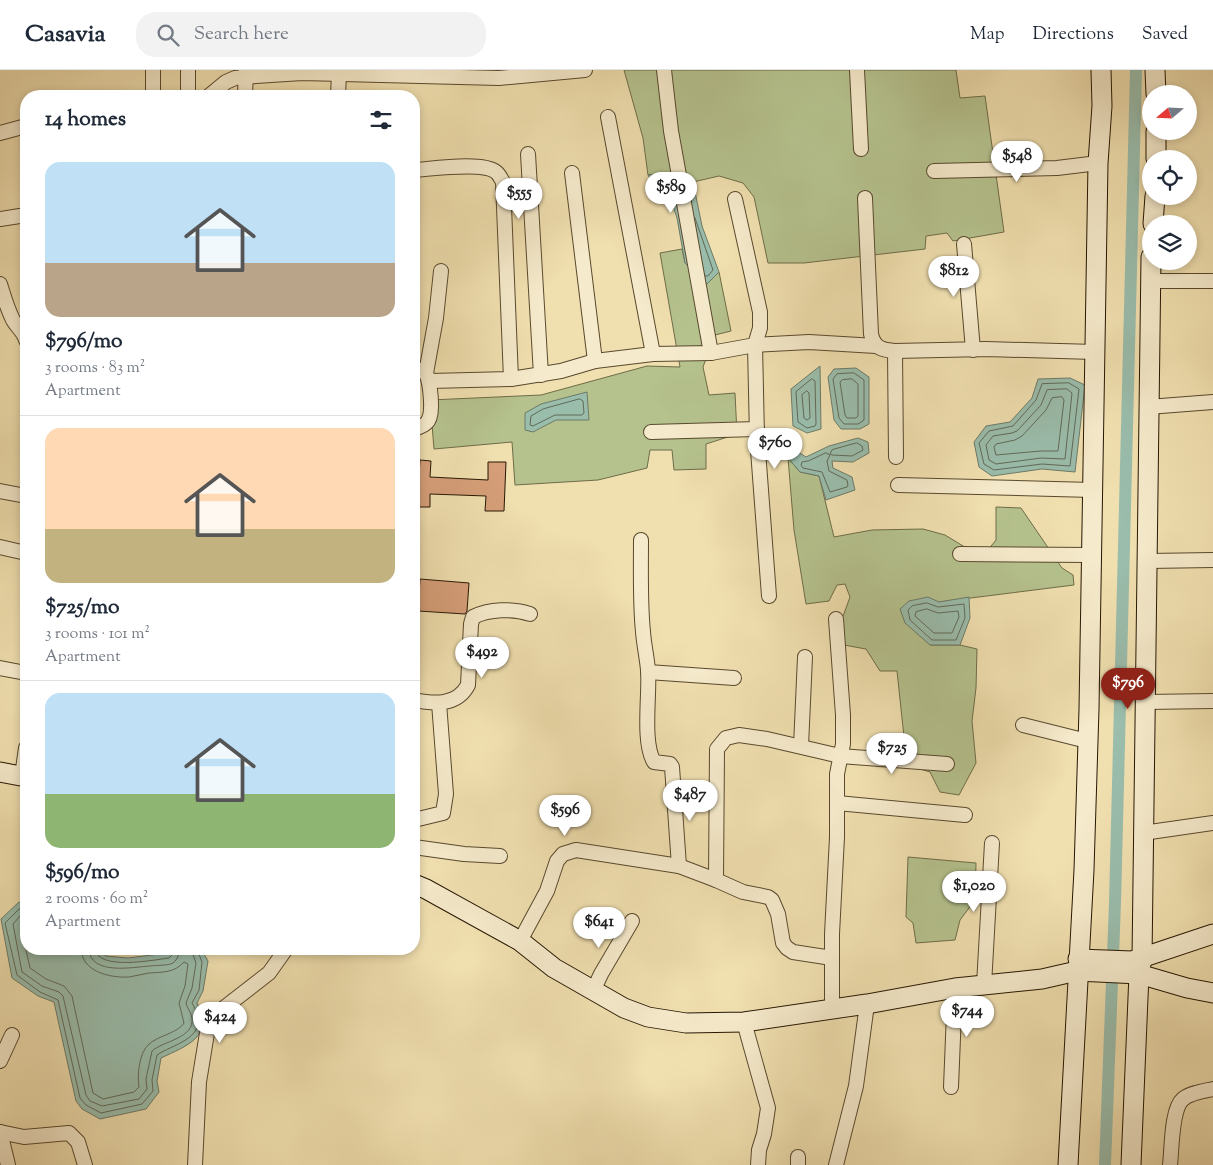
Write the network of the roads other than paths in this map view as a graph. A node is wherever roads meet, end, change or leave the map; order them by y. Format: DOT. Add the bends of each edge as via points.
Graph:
graph roads {
  1 [pos="153,70"];
  2 [pos="188,70"];
  3 [pos="585,70"];
  4 [pos="664,70"];
  5 [pos="857,70"];
  6 [pos="1101,70"];
  7 [pos="1155,70"];
  8 [pos="246,73"];
  9 [pos="339,73"];
  10 [pos="470,74"];
  11 [pos="1156,85"];
  12 [pos="152,90"];
  13 [pos="188,90"];
  14 [pos="216,90"];
  15 [pos="246,90"];
  16 [pos="338,90"];
  17 [pos="608,117"];
  18 [pos="20,128"];
  19 [pos="0,133"];
  20 [pos="861,150"];
  21 [pos="528,154"];
  22 [pos="1098,163"];
  23 [pos="420,170"];
  24 [pos="934,171"];
  25 [pos="572,173"];
  26 [pos="864,198"];
  27 [pos="734,199"];
  28 [pos="20,216"];
  29 [pos="0,219"];
  30 [pos="964,244"];
  31 [pos="1150,270"];
  32 [pos="441,271"];
  33 [pos="1213,281"];
  34 [pos="1150,282"];
  35 [pos="0,284"];
  36 [pos="20,329"];
  37 [pos="755,345"];
  38 [pos="876,346"];
  39 [pos="973,350"];
  40 [pos="895,352"];
  41 [pos="1095,352"];
  42 [pos="711,353"];
  43 [pos="654,354"];
  44 [pos="595,361"];
  45 [pos="423,374"];
  46 [pos="540,376"];
  47 [pos="512,379"];
  48 [pos="1213,402"];
  49 [pos="1148,407"];
  50 [pos="420,426"];
  51 [pos="757,429"];
  52 [pos="651,432"];
  53 [pos="896,457"];
  54 [pos="898,486"];
  55 [pos="1093,490"];
  56 [pos="0,491"];
  57 [pos="20,495"];
  58 [pos="641,540"];
  59 [pos="0,547"];
  60 [pos="20,552"];
  61 [pos="960,554"];
  62 [pos="1092,555"];
  63 [pos="1213,560"];
  64 [pos="1148,561"];
  65 [pos="769,596"];
  66 [pos="530,614"];
  67 [pos="836,618"];
  68 [pos="805,657"];
  69 [pos="0,668"];
  70 [pos="20,672"];
  71 [pos="648,672"];
  72 [pos="734,678"];
  73 [pos="420,701"];
  74 [pos="1213,701"];
  75 [pos="1146,702"];
  76 [pos="439,703"];
  77 [pos="1023,725"];
  78 [pos="1087,741"];
  79 [pos="802,746"];
  80 [pos="840,756"];
  81 [pos="947,764"];
  82 [pos="0,772"];
  83 [pos="20,775"];
  84 [pos="837,803"];
  85 [pos="965,815"];
  86 [pos="420,818"];
  87 [pos="1213,823"];
  88 [pos="1143,833"];
  89 [pos="992,843"];
  90 [pos="420,848"];
  91 [pos="500,856"];
  92 [pos="679,866"];
  93 [pos="716,880"];
  94 [pos="420,887"];
  95 [pos="632,921"];
  96 [pos="1213,934"];
  97 [pos="520,941"];
  98 [pos="282,955"];
  99 [pos="832,958"];
  100 [pos="1084,966"];
  101 [pos="1132,967"];
  102 [pos="984,986"];
  103 [pos="955,988"];
  104 [pos="593,991"];
  105 [pos="1213,993"];
  106 [pos="867,1004"];
  107 [pos="832,1008"];
  108 [pos="744,1022"];
  109 [pos="12,1035"];
  110 [pos="0,1061"];
  111 [pos="951,1087"];
  112 [pos="1213,1089"];
  113 [pos="0,1132"];
  114 [pos="8,1165"];
  115 [pos="84,1165"];
  116 [pos="195,1165"];
  117 [pos="758,1165"];
  118 [pos="836,1165"];
  119 [pos="1068,1165"];
  120 [pos="1130,1165"];
  121 [pos="1170,1165"];
  1 -- 12 [label="street"];
  2 -- 13 [label="street"];
  3 -- 10 [label="street" via="499,78"];
  4 -- 42 [label="street" via="671,131"];
  5 -- 20 [label="street"];
  6 -- 22 [label="street"];
  7 -- 11 [label="street"];
  8 -- 9 [label="street"];
  8 -- 14 [label="street"];
  8 -- 15 [label="street"];
  9 -- 10 [label="street"];
  9 -- 16 [label="street"];
  17 -- 43 [label="street"];
  18 -- 19 [label="street"];
  21 -- 46 [label="street"];
  22 -- 24 [label="street" via="1056,168"];
  22 -- 41 [label="street"];
  23 -- 47 [label="street" via="488,168 497,172 503,182"];
  25 -- 44 [label="street"];
  26 -- 38 [label="street" via="871,334"];
  27 -- 37 [label="street" via="760,312"];
  28 -- 29 [label="street"];
  30 -- 39 [label="street"];
  31 -- 34 [label="street"];
  32 -- 45 [label="street" via="436,318"];
  33 -- 34 [label="street"];
  34 -- 49 [label="street"];
  35 -- 36 [label="street" via="7,307"];
  37 -- 38 [label="street" via="809,342"];
  37 -- 42 [label="street"];
  37 -- 51 [label="street"];
  38 -- 40 [label="street"];
  39 -- 40 [label="street"];
  39 -- 41 [label="street"];
  40 -- 53 [label="street"];
  41 -- 55 [label="street"];
  42 -- 43 [label="street"];
  43 -- 44 [label="street"];
  44 -- 46 [label="street"];
  45 -- 47 [label="street"];
  45 -- 50 [label="street" via="430,416"];
  46 -- 47 [label="street"];
  48 -- 49 [label="street"];
  49 -- 64 [label="street"];
  51 -- 52 [label="street"];
  51 -- 65 [label="street"];
  54 -- 55 [label="street"];
  55 -- 62 [label="street"];
  56 -- 57 [label="street"];
  58 -- 71 [label="street" via="641,606"];
  59 -- 60 [label="street"];
  61 -- 62 [label="street"];
  62 -- 78 [label="street"];
  63 -- 64 [label="street"];
  64 -- 75 [label="street"];
  66 -- 76 [label="street" via="491,611 473,617 468,685 463,694"];
  67 -- 80 [label="street" via="843,715"];
  68 -- 79 [label="street"];
  69 -- 70 [label="street"];
  71 -- 72 [label="street"];
  71 -- 92 [label="street" via="650,752 654,762 665,762 672,768"];
  73 -- 76 [label="street"];
  74 -- 75 [label="street"];
  75 -- 88 [label="street"];
  76 -- 86 [label="street" via="445,804 442,813"];
  77 -- 78 [label="street"];
  78 -- 100 [label="street"];
  79 -- 80 [label="street"];
  79 -- 93 [label="street" via="739,735 726,738 717,749"];
  80 -- 81 [label="street"];
  80 -- 84 [label="street"];
  82 -- 83 [label="street"];
  84 -- 85 [label="street"];
  84 -- 99 [label="street"];
  87 -- 88 [label="street"];
  88 -- 101 [label="street"];
  89 -- 102 [label="street"];
  90 -- 91 [label="street"];
  92 -- 93 [label="street"];
  92 -- 97 [label="street" via="576,850 563,854"];
  93 -- 99 [label="street" via="772,900 787,948 793,952"];
  94 -- 97 [label="street"];
  95 -- 104 [label="street"];
  96 -- 101 [label="street"];
  97 -- 104 [label="street" via="554,968"];
  98 -- 116 [label="street" via="269,973 220,1011 208,1027 199,1082"];
  99 -- 107 [label="street"];
  100 -- 101 [label="street"];
  100 -- 102 [label="street" via="1042,979"];
  100 -- 119 [label="street"];
  101 -- 105 [label="street" via="1187,988"];
  101 -- 120 [label="street"];
  102 -- 103 [label="street"];
  103 -- 106 [label="street"];
  103 -- 111 [label="street"];
  104 -- 108 [label="street" via="648,1017 686,1023"];
  106 -- 107 [label="street"];
  106 -- 118 [label="street" via="856,1086"];
  107 -- 108 [label="street"];
  108 -- 117 [label="street" via="768,1108"];
  109 -- 110 [label="street"];
  112 -- 121 [label="street" via="1182,1100 1176,1112"];
  113 -- 114 [label="street"];
  113 -- 115 [label="street" via="24,1137 69,1133 78,1142"];
}
